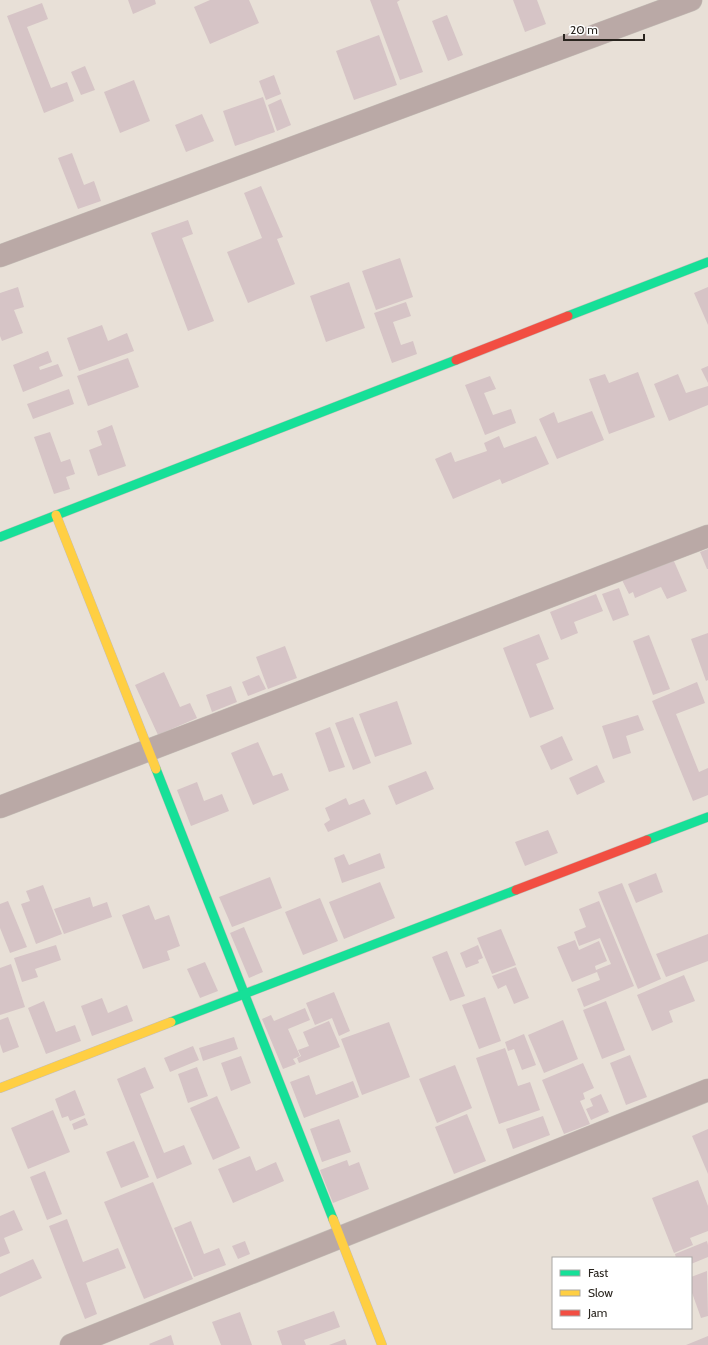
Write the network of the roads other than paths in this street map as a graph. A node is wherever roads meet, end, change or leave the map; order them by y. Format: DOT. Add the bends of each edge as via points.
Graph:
graph roads {
  1 [pos="691,0"];
  2 [pos="0,256"];
  3 [pos="708,262"];
  4 [pos="56,515"];
  5 [pos="708,536"];
  6 [pos="0,537"];
  7 [pos="148,750"];
  8 [pos="0,807"];
  9 [pos="708,817"];
  10 [pos="244,994"];
  11 [pos="0,1088"];
  12 [pos="708,1090"];
  13 [pos="340,1238"];
  14 [pos="71,1345"];
  15 [pos="382,1345"];
  1 -- 2 [label="street"];
  3 -- 4 [label="street"];
  4 -- 6 [label="street"];
  4 -- 7 [label="street"];
  5 -- 7 [label="street"];
  7 -- 8 [label="street"];
  7 -- 10 [label="street"];
  9 -- 10 [label="street"];
  10 -- 11 [label="street"];
  10 -- 13 [label="street"];
  12 -- 13 [label="street"];
  13 -- 14 [label="street"];
  13 -- 15 [label="street"];
}
